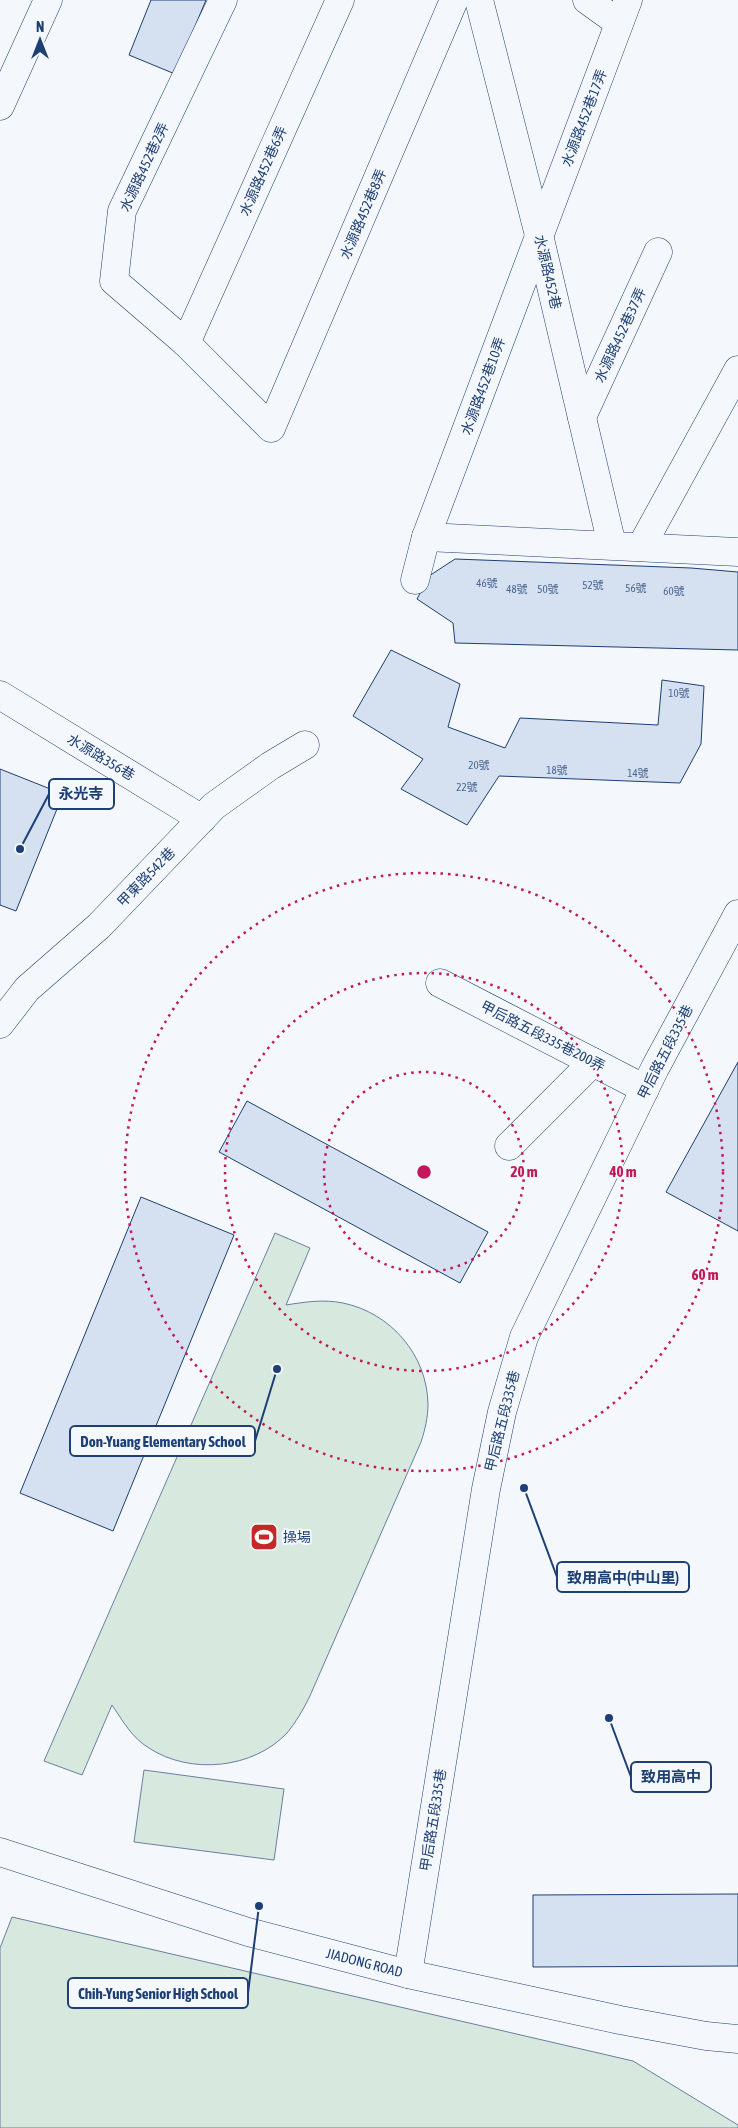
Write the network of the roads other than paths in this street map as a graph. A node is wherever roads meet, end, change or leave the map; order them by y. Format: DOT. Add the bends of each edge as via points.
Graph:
graph roads {
  1 [pos="48,0"];
  2 [pos="224,0"];
  3 [pos="340,0"];
  4 [pos="454,0"];
  5 [pos="479,0"];
  6 [pos="587,0"];
  7 [pos="624,11"];
  8 [pos="0,106"];
  9 [pos="539,235"];
  10 [pos="658,252"];
  11 [pos="186,343"];
  12 [pos="738,370"];
  13 [pos="582,417"];
  14 [pos="272,428"];
  15 [pos="426,537"];
  16 [pos="612,545"];
  17 [pos="641,547"];
  18 [pos="738,552"];
  19 [pos="415,580"];
  20 [pos="0,695"];
  21 [pos="305,745"];
  22 [pos="202,819"];
  23 [pos="738,914"];
  24 [pos="440,983"];
  25 [pos="0,1024"];
  26 [pos="593,1062"];
  27 [pos="645,1089"];
  28 [pos="509,1146"];
  29 [pos="1,1856"];
  30 [pos="408,1974"];
  31 [pos="738,2039"];
  1 -- 8 [label="street"];
  2 -- 11 [label="street, 水源路452巷2弄" via="122,211 114,281"];
  3 -- 11 [label="street, 水源路452巷6弄"];
  4 -- 14 [label="street, 水源路452巷8弄"];
  5 -- 9 [label="street, 水源路452巷"];
  6 -- 7 [label="street"];
  7 -- 9 [label="street, 水源路452巷17弄"];
  9 -- 13 [label="street, 水源路452巷"];
  9 -- 15 [label="street, 水源路452巷10弄"];
  10 -- 13 [label="street, 水源路452巷37弄"];
  11 -- 14 [label="street, 水源路452巷2弄"];
  12 -- 17 [label="street"];
  13 -- 16 [label="street, 水源路452巷"];
  15 -- 16 [label="street"];
  15 -- 19 [label="street, 水源路452巷10弄"];
  16 -- 17 [label="street"];
  17 -- 18 [label="street"];
  20 -- 22 [label="street, 水源路356巷"];
  21 -- 22 [label="street, 甲東路542巷" via="214,806"];
  22 -- 25 [label="street, 甲東路542巷" via="99,926 27,989"];
  23 -- 27 [label="street, 甲后路五段335巷"];
  24 -- 26 [label="street, 甲后路五段335巷200弄"];
  26 -- 27 [label="street, 甲后路五段335巷200弄"];
  26 -- 28 [label="street"];
  27 -- 30 [label="street, 甲后路五段335巷" via="524,1336 502,1412 486,1489"];
  29 -- 30 [label="street, JIADONG ROAD" via="248,1932"];
  30 -- 31 [label="street, JIADONG ROAD" via="620,2020"];
}
